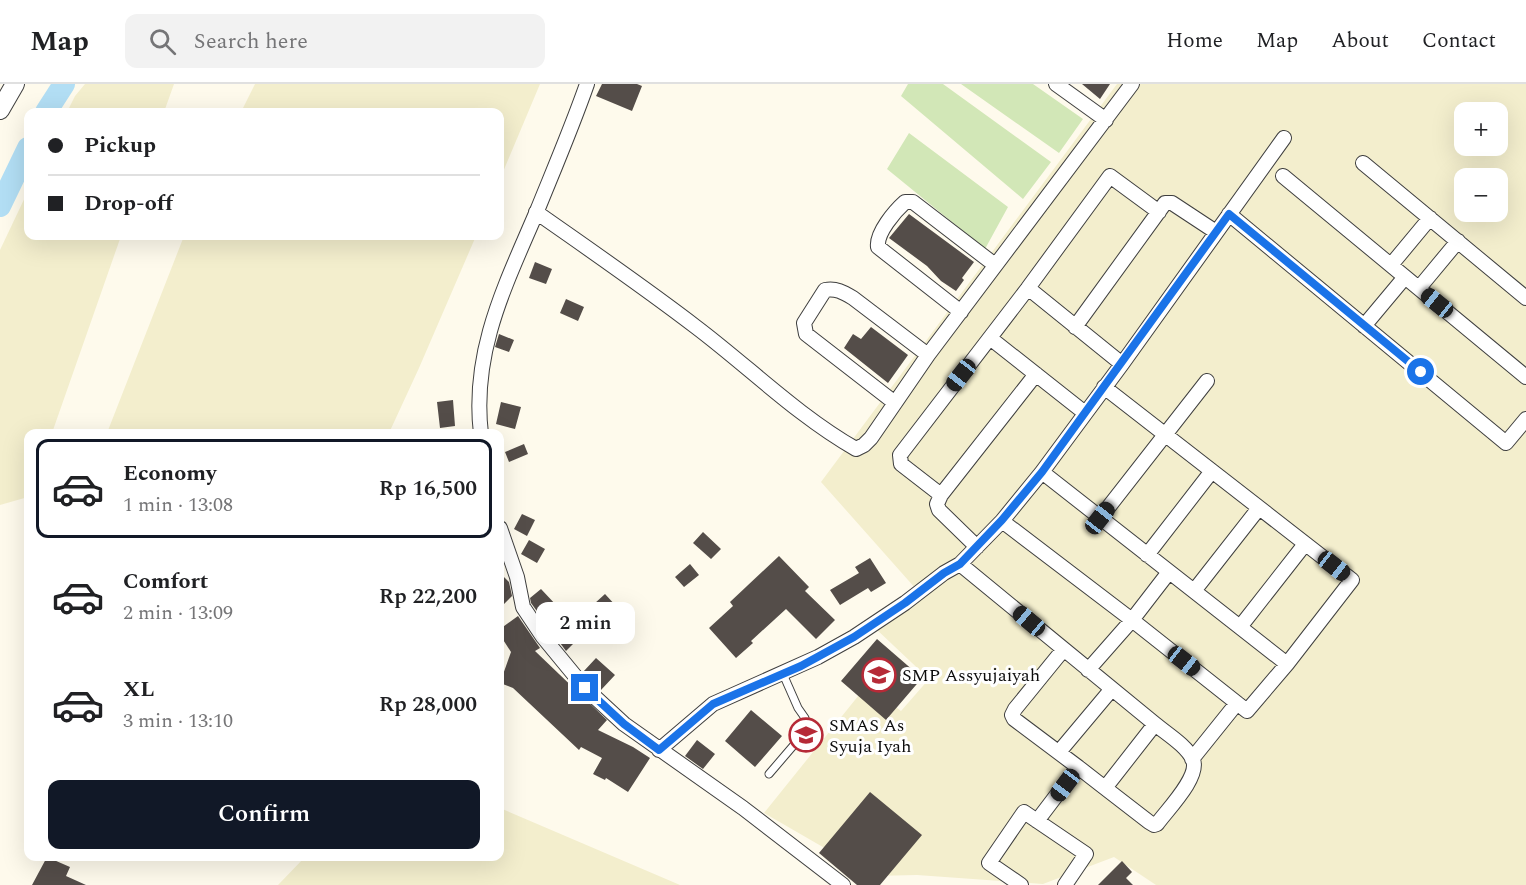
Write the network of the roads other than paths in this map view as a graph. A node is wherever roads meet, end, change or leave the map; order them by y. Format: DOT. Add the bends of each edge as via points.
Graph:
graph roads {
  1 [pos="15,84"];
  2 [pos="588,84"];
  3 [pos="1056,84"];
  4 [pos="1132,84"];
  5 [pos="0,110"];
  6 [pos="1106,120"];
  7 [pos="1284,138"];
  8 [pos="1363,163"];
  9 [pos="1283,176"];
  10 [pos="536,212"];
  11 [pos="1159,212"];
  12 [pos="1229,214"];
  13 [pos="1430,219"];
  14 [pos="1216,232"];
  15 [pos="1458,241"];
  16 [pos="995,265"];
  17 [pos="1391,265"];
  18 [pos="1405,277"];
  19 [pos="1028,288"];
  20 [pos="1419,288"];
  21 [pos="1526,298"];
  22 [pos="961,312"];
  23 [pos="1364,326"];
  24 [pos="1075,327"];
  25 [pos="990,338"];
  26 [pos="928,355"];
  27 [pos="1122,364"];
  28 [pos="1036,374"];
  29 [pos="1526,376"];
  30 [pos="1207,381"];
  31 [pos="1104,387"];
  32 [pos="895,403"];
  33 [pos="1085,413"];
  34 [pos="1526,419"];
  35 [pos="481,429"];
  36 [pos="1165,435"];
  37 [pos="1212,471"];
  38 [pos="1042,472"];
  39 [pos="941,495"];
  40 [pos="1259,508"];
  41 [pos="1100,518"];
  42 [pos="1002,520"];
  43 [pos="504,540"];
  44 [pos="1305,544"];
  45 [pos="977,546"];
  46 [pos="1147,555"];
  47 [pos="960,564"];
  48 [pos="1169,572"];
  49 [pos="1194,591"];
  50 [pos="1132,620"];
  51 [pos="1240,627"];
  52 [pos="1063,650"];
  53 [pos="1287,664"];
  54 [pos="1088,670"];
  55 [pos="783,674"];
  56 [pos="1112,690"];
  57 [pos="1237,703"];
  58 [pos="1155,724"];
  59 [pos="659,750"];
  60 [pos="1059,752"];
  61 [pos="1192,759"];
  62 [pos="1078,767"];
  63 [pos="769,774"];
  64 [pos="1104,788"];
  65 [pos="1037,822"];
  66 [pos="843,885"];
  67 [pos="1021,885"];
  68 [pos="1065,885"];
  1 -- 5 [label="street"];
  2 -- 10 [label="street"];
  3 -- 6 [label="street"];
  4 -- 6 [label="street"];
  6 -- 16 [label="street"];
  7 -- 12 [label="street"];
  8 -- 13 [label="street"];
  9 -- 17 [label="street"];
  10 -- 32 [label="street" via="695,325 780,395 855,449 871,438"];
  10 -- 35 [label="street" via="505,283 490,330 483,358"];
  11 -- 14 [label="street" via="1165,203 1172,203"];
  11 -- 19 [label="street" via="1110,176"];
  11 -- 24 [label="street"];
  12 -- 14 [label="street"];
  12 -- 23 [label="street"];
  13 -- 15 [label="street"];
  13 -- 17 [label="street"];
  14 -- 27 [label="street"];
  15 -- 20 [label="street"];
  15 -- 21 [label="street"];
  16 -- 22 [label="street"];
  16 -- 22 [label="street" via="913,202 898,208 881,234 878,247"];
  17 -- 18 [label="street"];
  18 -- 20 [label="street"];
  18 -- 23 [label="street"];
  19 -- 24 [label="street"];
  19 -- 25 [label="street"];
  20 -- 29 [label="street"];
  22 -- 26 [label="street"];
  23 -- 34 [label="street" via="1506,443"];
  24 -- 27 [label="street"];
  25 -- 28 [label="street"];
  25 -- 39 [label="street" via="900,455 901,464"];
  26 -- 32 [label="street"];
  26 -- 32 [label="street" via="853,298 841,291 825,290 804,322 806,334"];
  27 -- 31 [label="street"];
  28 -- 33 [label="street"];
  28 -- 39 [label="street"];
  30 -- 36 [label="street"];
  31 -- 33 [label="street"];
  31 -- 36 [label="street"];
  33 -- 38 [label="street"];
  36 -- 37 [label="street"];
  36 -- 41 [label="street"];
  37 -- 40 [label="street"];
  37 -- 46 [label="street"];
  38 -- 41 [label="street"];
  38 -- 42 [label="street"];
  39 -- 45 [label="street" via="939,510"];
  40 -- 44 [label="street"];
  40 -- 49 [label="street"];
  41 -- 46 [label="street"];
  42 -- 45 [label="street"];
  42 -- 50 [label="street"];
  43 -- 59 [label="street" via="523,607 543,637 585,688"];
  44 -- 51 [label="street"];
  44 -- 53 [label="street" via="1352,580"];
  45 -- 47 [label="street"];
  46 -- 48 [label="street"];
  47 -- 52 [label="street"];
  47 -- 55 [label="street" via="854,637"];
  48 -- 49 [label="street"];
  48 -- 50 [label="street"];
  49 -- 51 [label="street"];
  50 -- 54 [label="street"];
  50 -- 57 [label="street"];
  51 -- 53 [label="street"];
  52 -- 54 [label="street"];
  52 -- 60 [label="street" via="1012,715"];
  53 -- 57 [label="street" via="1247,711"];
  54 -- 56 [label="street"];
  55 -- 59 [label="street" via="713,704"];
  55 -- 63 [label="lane" via="805,718 805,732"];
  56 -- 58 [label="street"];
  56 -- 60 [label="street"];
  57 -- 61 [label="street"];
  58 -- 61 [label="street"];
  58 -- 64 [label="street"];
  59 -- 66 [label="street"];
  60 -- 62 [label="street"];
  61 -- 64 [label="street" via="1192,777 1157,824"];
  62 -- 64 [label="street"];
  62 -- 65 [label="street"];
  65 -- 67 [label="street" via="1024,812 989,863"];
  65 -- 68 [label="street" via="1086,854"];
}
